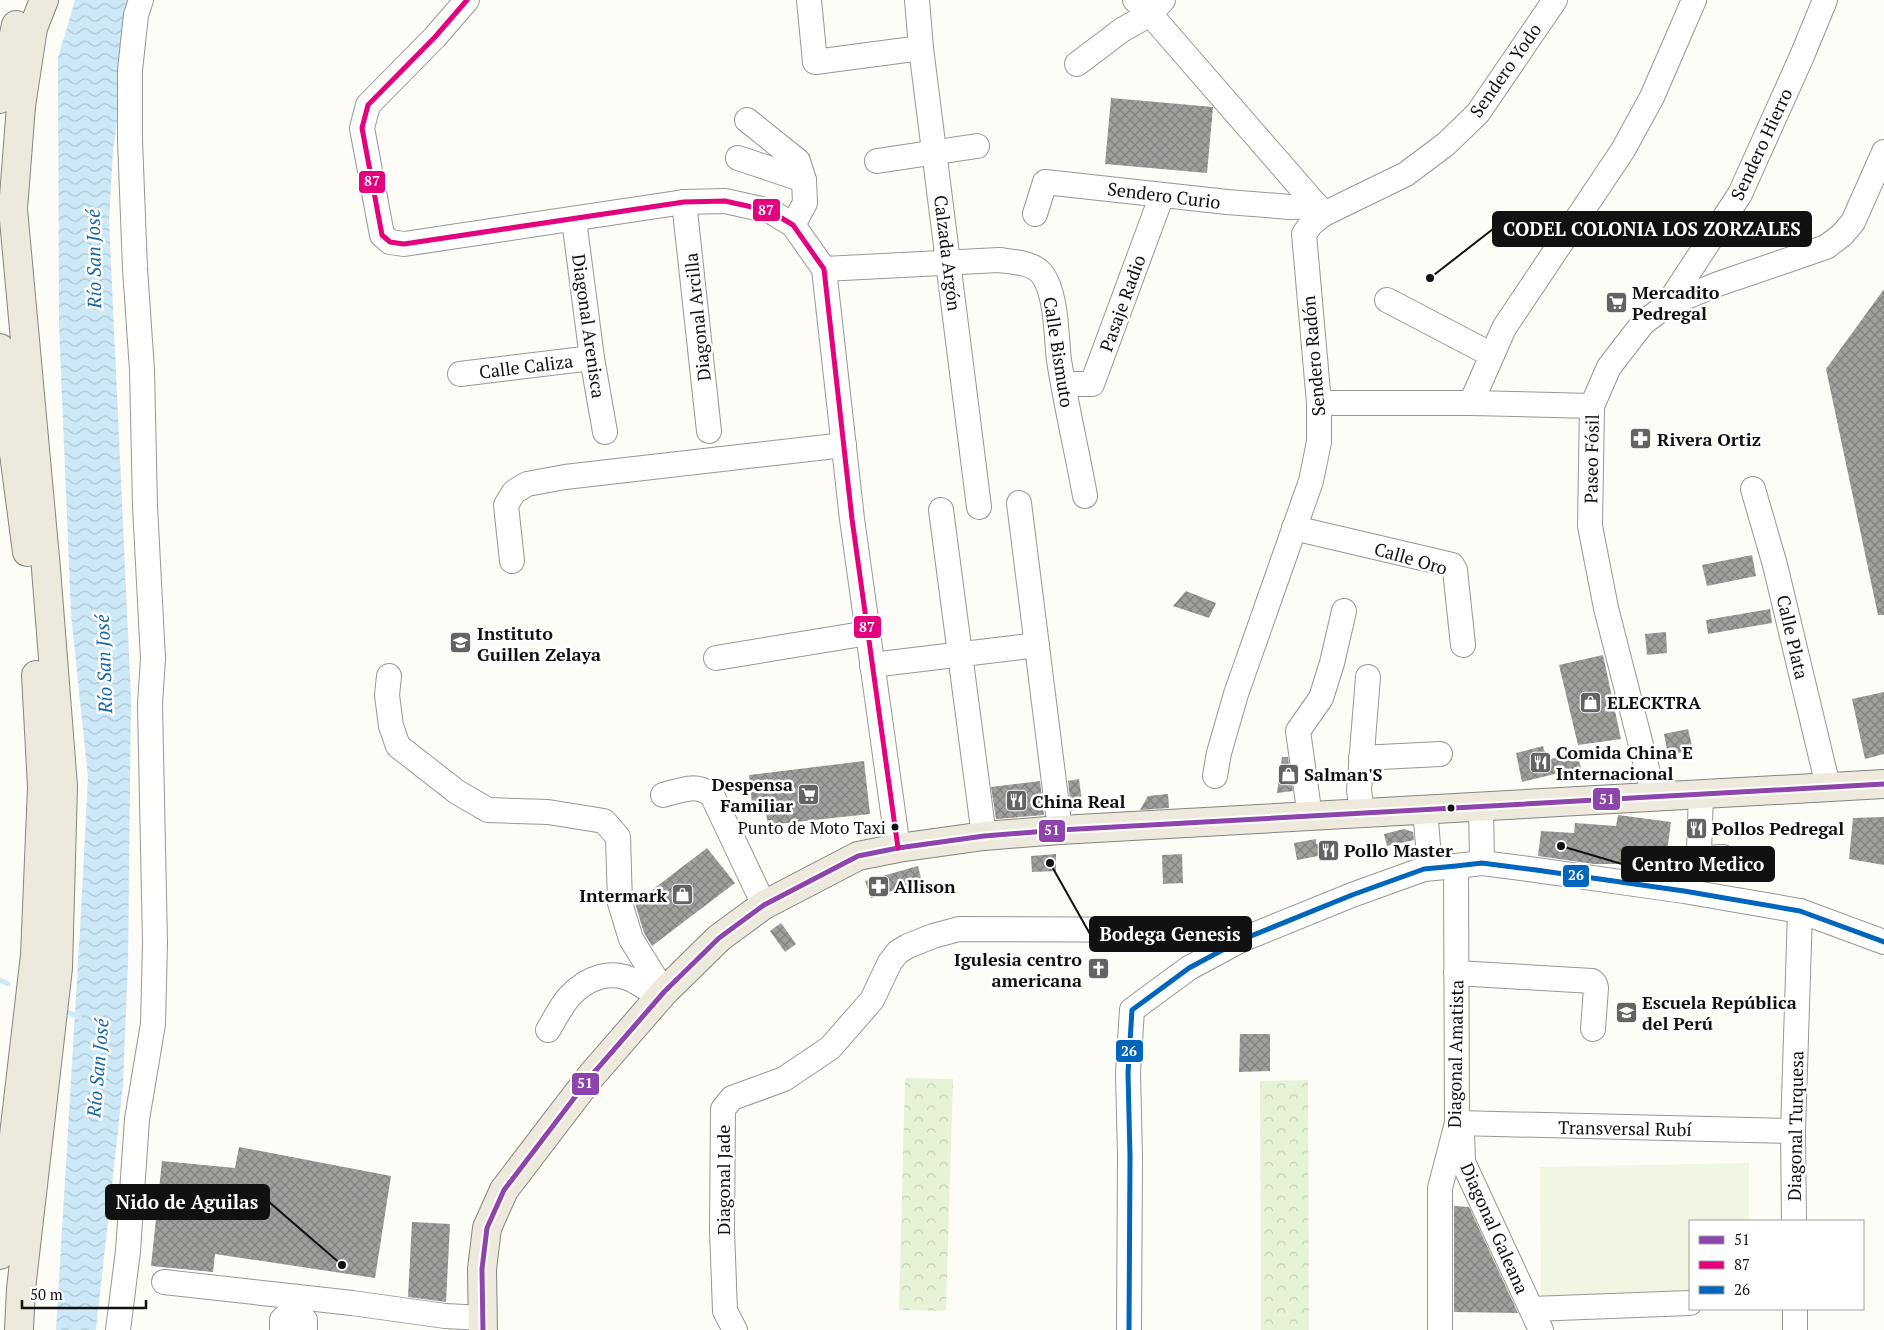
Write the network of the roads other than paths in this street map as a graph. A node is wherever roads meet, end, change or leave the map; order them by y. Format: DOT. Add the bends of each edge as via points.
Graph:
graph roads {
  1 [pos="26,0"];
  2 [pos="44,0"];
  3 [pos="141,0"];
  4 [pos="467,0"];
  5 [pos="809,0"];
  6 [pos="917,0"];
  7 [pos="1554,0"];
  8 [pos="1694,0"];
  9 [pos="1825,0"];
  10 [pos="1149,5"];
  11 [pos="921,48"];
  12 [pos="1077,64"];
  13 [pos="0,99"];
  14 [pos="747,120"];
  15 [pos="978,146"];
  16 [pos="935,152"];
  17 [pos="1884,152"];
  18 [pos="738,158"];
  19 [pos="877,161"];
  20 [pos="804,180"];
  21 [pos="1162,195"];
  22 [pos="684,202"];
  23 [pos="1320,210"];
  24 [pos="1035,214"];
  25 [pos="574,220"];
  26 [pos="793,225"];
  27 [pos="949,263"];
  28 [pos="824,269"];
  29 [pos="1387,300"];
  30 [pos="1667,305"];
  31 [pos="0,348"];
  32 [pos="1492,355"];
  33 [pos="592,358"];
  34 [pos="460,374"];
  35 [pos="1064,384"];
  36 [pos="1319,403"];
  37 [pos="1471,403"];
  38 [pos="1592,406"];
  39 [pos="605,432"];
  40 [pos="709,432"];
  41 [pos="844,444"];
  42 [pos="1753,489"];
  43 [pos="1085,496"];
  44 [pos="1019,503"];
  45 [pos="979,507"];
  46 [pos="942,510"];
  47 [pos="1294,528"];
  48 [pos="512,561"];
  49 [pos="1344,611"];
  50 [pos="868,633"];
  51 [pos="1037,645"];
  52 [pos="1463,645"];
  53 [pos="960,654"];
  54 [pos="716,658"];
  55 [pos="872,665"];
  56 [pos="389,676"];
  57 [pos="1368,677"];
  58 [pos="1440,754"];
  59 [pos="1361,758"];
  60 [pos="1215,776"];
  61 [pos="1884,784"];
  62 [pos="1828,786"];
  63 [pos="1702,794"];
  64 [pos="663,795"];
  65 [pos="1654,796"];
  66 [pos="1481,806"];
  67 [pos="1425,810"];
  68 [pos="1362,813"];
  69 [pos="1310,816"];
  70 [pos="1060,830"];
  71 [pos="984,836"];
  72 [pos="898,848"];
  73 [pos="1723,857"];
  74 [pos="1482,863"];
  75 [pos="1456,866"];
  76 [pos="1430,868"];
  77 [pos="764,905"];
  78 [pos="1800,911"];
  79 [pos="1241,940"];
  80 [pos="1884,942"];
  81 [pos="1456,973"];
  82 [pos="661,995"];
  83 [pos="1593,1029"];
  84 [pos="548,1030"];
  85 [pos="1459,1124"];
  86 [pos="1793,1131"];
  87 [pos="1794,1220"];
  88 [pos="0,1255"];
  89 [pos="164,1282"];
  90 [pos="21,1289"];
  91 [pos="1689,1303"];
  92 [pos="1532,1309"];
  93 [pos="1795,1310"];
  94 [pos="0,1315"];
  95 [pos="483,1324"];
  96 [pos="4,1330"];
  97 [pos="20,1330"];
  98 [pos="118,1330"];
  99 [pos="282,1330"];
  100 [pos="304,1330"];
  101 [pos="735,1330"];
  102 [pos="1129,1330"];
  103 [pos="1440,1330"];
  104 [pos="1541,1330"];
  105 [pos="1795,1330"];
  1 -- 13 [label="main road" via="17,23"];
  2 -- 90 [label="main road" via="33,28 20,106 13,209 63,786 58,968"];
  3 -- 98 [label="street" via="136,15 130,70 130,140 153,660 150,704 155,943 153,1024 137,1119 128,1251"];
  4 -- 25 [label="street" via="436,37 368,105 362,128 382,235 390,242 404,244"];
  5 -- 11 [label="street" via="816,62"];
  6 -- 11 [label="street, Calzada Argón"];
  7 -- 23 [label="street, Sendero Yodo" via="1478,113 1446,144 1406,174"];
  8 -- 32 [label="street" via="1652,97 1622,150 1504,328"];
  9 -- 30 [label="street, Sendero Hierro" via="1740,194"];
  10 -- 12 [label="street"];
  10 -- 23 [label="street"];
  11 -- 16 [label="street, Calzada Argón"];
  14 -- 20 [label="street" via="798,161"];
  15 -- 16 [label="street"];
  16 -- 19 [label="street"];
  16 -- 27 [label="street, Calzada Argón"];
  17 -- 30 [label="street, Paseo Fósil" via="1852,222 1842,235 1826,246"];
  18 -- 20 [label="street"];
  20 -- 26 [label="street" via="805,203"];
  21 -- 23 [label="street, Sendero Curio"];
  21 -- 24 [label="street, Sendero Curio" via="1045,182"];
  21 -- 35 [label="street, Pasaje Radio" via="1092,384"];
  22 -- 25 [label="street"];
  22 -- 26 [label="street" via="725,201 770,211"];
  22 -- 40 [label="street, Diagonal Arcilla"];
  23 -- 36 [label="street, Sendero Radón" via="1304,234"];
  25 -- 33 [label="street, Diagonal Arenisca"];
  26 -- 28 [label="street"];
  27 -- 28 [label="street, Calle Bismuto"];
  27 -- 35 [label="street, Calle Bismuto" via="999,260 1027,264 1041,273 1052,300"];
  27 -- 45 [label="street, Calzada Argón"];
  28 -- 41 [label="street"];
  29 -- 32 [label="street"];
  30 -- 38 [label="street, Paseo Fósil" via="1643,323 1609,367"];
  31 -- 88 [label="main road" via="30,573 42,787 35,955"];
  32 -- 37 [label="street"];
  33 -- 34 [label="street, Calle Caliza"];
  33 -- 39 [label="street, Diagonal Arenisca"];
  35 -- 43 [label="street, Calle Bismuto"];
  36 -- 37 [label="street"];
  36 -- 47 [label="street, Sendero Radón" via="1319,442 1311,481"];
  37 -- 38 [label="street"];
  38 -- 65 [label="street, Paseo Fósil" via="1590,526 1606,608"];
  41 -- 48 [label="street" via="526,484 514,492 506,505"];
  41 -- 50 [label="street"];
  42 -- 62 [label="street, Calle Plata" via="1775,565"];
  44 -- 51 [label="street"];
  46 -- 53 [label="street"];
  47 -- 52 [label="street, Calle Oro" via="1452,565"];
  47 -- 60 [label="street, Sendero Radón" via="1236,694"];
  49 -- 69 [label="street" via="1321,698 1298,731"];
  50 -- 54 [label="street"];
  50 -- 55 [label="street"];
  51 -- 53 [label="street"];
  51 -- 70 [label="street"];
  53 -- 55 [label="street"];
  53 -- 71 [label="street"];
  55 -- 72 [label="street"];
  56 -- 82 [label="street" via="386,695 390,726 398,746 457,792 488,810 548,812 604,821 618,837 620,903 631,938"];
  57 -- 59 [label="street"];
  58 -- 59 [label="street"];
  59 -- 68 [label="street" via="1359,790"];
  61 -- 62 [label="main road"];
  62 -- 63 [label="main road"];
  63 -- 65 [label="main road"];
  63 -- 73 [label="street" via="1699,852 1706,858"];
  64 -- 77 [label="street" via="687,788 702,788 712,795"];
  65 -- 66 [label="main road"];
  66 -- 67 [label="main road"];
  66 -- 74 [label="street"];
  67 -- 68 [label="main road"];
  67 -- 76 [label="street"];
  68 -- 69 [label="main road"];
  69 -- 70 [label="main road"];
  70 -- 71 [label="main road"];
  71 -- 72 [label="main road"];
  72 -- 77 [label="main road" via="858,856"];
  74 -- 75 [label="street"];
  74 -- 78 [label="street"];
  75 -- 76 [label="street"];
  75 -- 81 [label="street, Diagonal Amatista"];
  76 -- 79 [label="street" via="1352,895"];
  77 -- 82 [label="main road" via="719,938"];
  78 -- 80 [label="street"];
  78 -- 86 [label="street, Diagonal Turquesa"];
  79 -- 101 [label="street, Diagonal Jade" via="1201,930 959,929 933,936 898,952 872,1000 830,1048 784,1080 732,1098 723,1109 725,1311"];
  79 -- 102 [label="street" via="1189,968 1132,1010 1128,1073"];
  81 -- 83 [label="street" via="1592,981 1596,988"];
  81 -- 85 [label="street, Diagonal Amatista"];
  82 -- 84 [label="street" via="616,974 602,975 570,996"];
  82 -- 95 [label="main road" via="592,1076 504,1190 487,1228 482,1269"];
  85 -- 86 [label="street, Transversal Rubí"];
  85 -- 92 [label="street, Diagonal Galeana" via="1463,1162"];
  85 -- 103 [label="street, Diagonal Amatista" via="1440,1188"];
  86 -- 87 [label="street, Diagonal Turquesa"];
  89 -- 95 [label="street" via="352,1303"];
  90 -- 96 [label="main road"];
  90 -- 97 [label="main road"];
  91 -- 92 [label="street"];
  92 -- 104 [label="street, Diagonal Galeana"];
  93 -- 105 [label="street"];
  94 -- 96 [label="main road"];
  99 -- 100 [label="street" via="285,1317 305,1319"];
}
